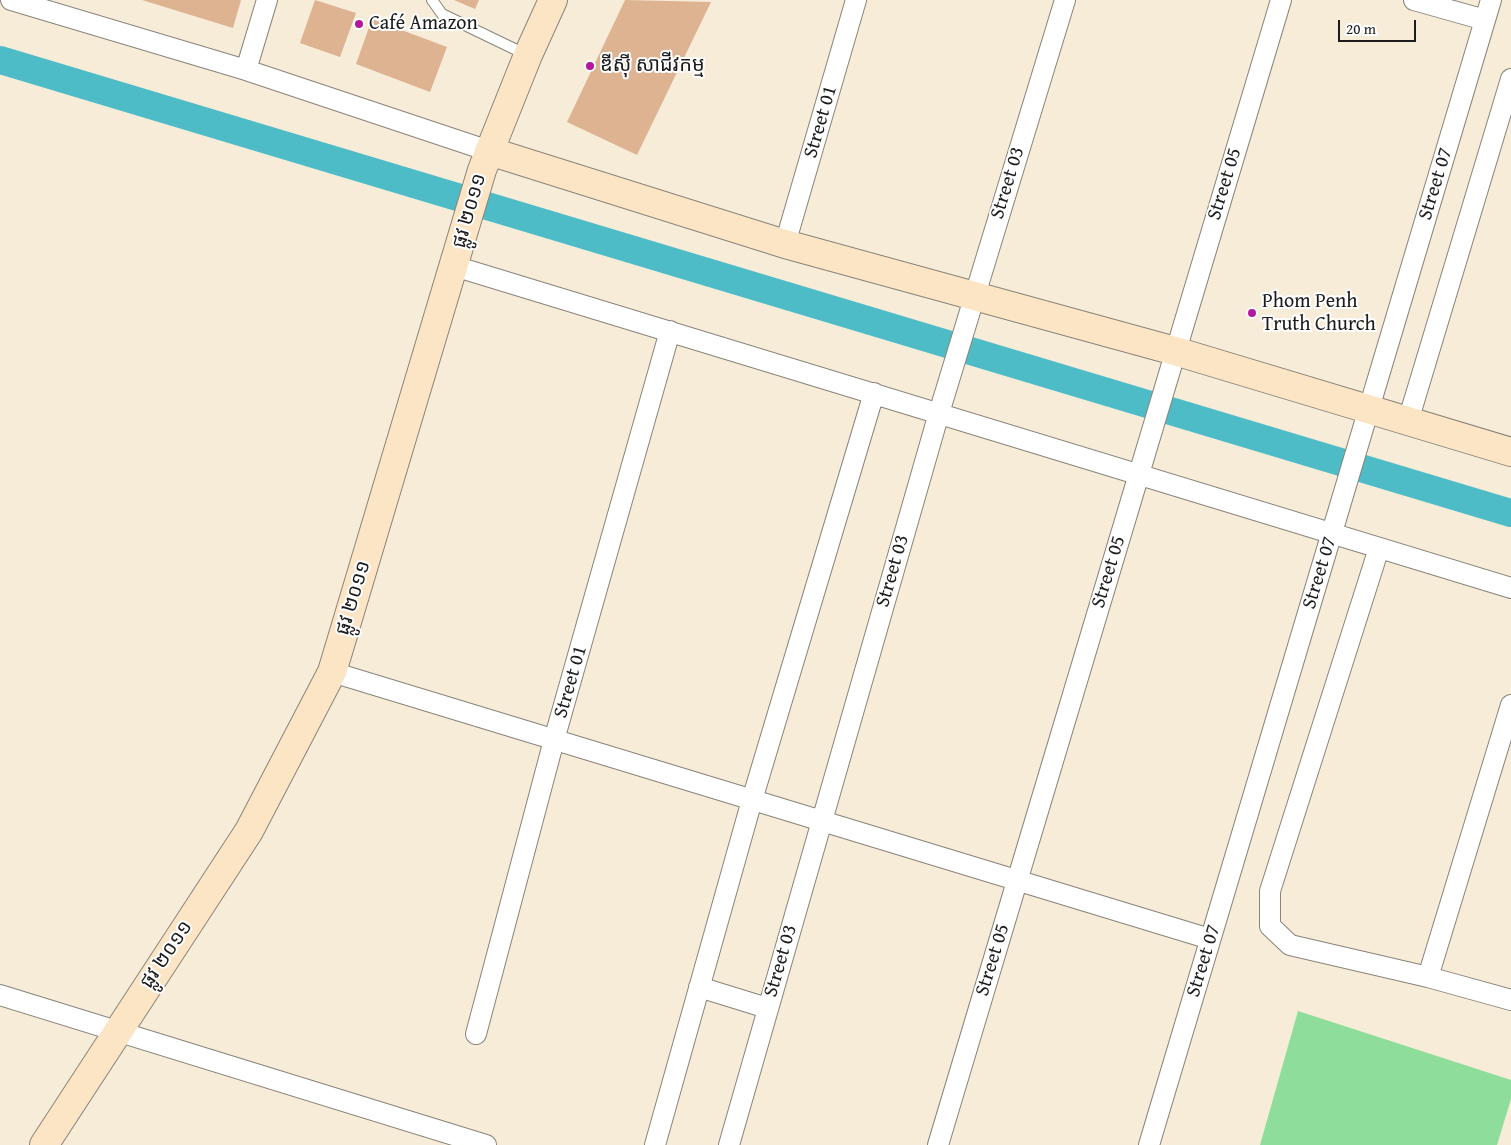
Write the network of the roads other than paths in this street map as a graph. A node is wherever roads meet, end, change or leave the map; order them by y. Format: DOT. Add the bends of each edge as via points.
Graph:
graph roads {
  1 [pos="11,0"];
  2 [pos="267,0"];
  3 [pos="432,0"];
  4 [pos="553,0"];
  5 [pos="856,0"];
  6 [pos="1064,0"];
  7 [pos="1281,0"];
  8 [pos="1414,0"];
  9 [pos="1491,0"];
  10 [pos="1484,20"];
  11 [pos="528,55"];
  12 [pos="246,70"];
  13 [pos="1511,79"];
  14 [pos="485,160"];
  15 [pos="785,244"];
  16 [pos="457,258"];
  17 [pos="972,302"];
  18 [pos="670,332"];
  19 [pos="1172,361"];
  20 [pos="874,393"];
  21 [pos="940,408"];
  22 [pos="1366,419"];
  23 [pos="1408,421"];
  24 [pos="1511,452"];
  25 [pos="1140,468"];
  26 [pos="1332,532"];
  27 [pos="1379,548"];
  28 [pos="1511,588"];
  29 [pos="332,672"];
  30 [pos="1511,705"];
  31 [pos="554,740"];
  32 [pos="752,800"];
  33 [pos="820,821"];
  34 [pos="1017,881"];
  35 [pos="1210,940"];
  36 [pos="1428,977"];
  37 [pos="698,987"];
  38 [pos="0,995"];
  39 [pos="1511,1000"];
  40 [pos="768,1008"];
  41 [pos="116,1032"];
  42 [pos="476,1034"];
  43 [pos="44,1145"];
  44 [pos="486,1145"];
  45 [pos="655,1145"];
  46 [pos="729,1145"];
  47 [pos="938,1145"];
  48 [pos="1149,1145"];
  1 -- 12 [label="street"];
  2 -- 12 [label="street"];
  3 -- 11 [label="lane" via="442,14"];
  4 -- 11 [label="street, ផ្លូវ ២០១១"];
  5 -- 15 [label="street, Street 01"];
  6 -- 17 [label="street, Street 03"];
  7 -- 19 [label="street, Street 05"];
  8 -- 10 [label="street"];
  9 -- 10 [label="street, Street 07"];
  10 -- 22 [label="street, Street 07"];
  11 -- 14 [label="street, ផ្លូវ ២០១១"];
  12 -- 14 [label="street"];
  13 -- 23 [label="street"];
  14 -- 15 [label="street"];
  14 -- 16 [label="street, ផ្លូវ ២០១១"];
  15 -- 17 [label="street"];
  16 -- 18 [label="street"];
  16 -- 29 [label="street, ផ្លូវ ២០១១"];
  17 -- 19 [label="street"];
  17 -- 21 [label="street, Street 03"];
  18 -- 20 [label="street"];
  18 -- 31 [label="street, Street 01"];
  19 -- 22 [label="street"];
  19 -- 25 [label="street, Street 05"];
  20 -- 21 [label="street"];
  20 -- 32 [label="street"];
  21 -- 25 [label="street"];
  21 -- 33 [label="street, Street 03"];
  22 -- 23 [label="street"];
  22 -- 26 [label="street, Street 07"];
  23 -- 24 [label="street"];
  25 -- 26 [label="street"];
  25 -- 34 [label="street, Street 05"];
  26 -- 27 [label="street"];
  26 -- 35 [label="street, Street 07"];
  27 -- 28 [label="street"];
  27 -- 36 [label="street" via="1270,891 1270,926 1290,945"];
  29 -- 31 [label="street"];
  29 -- 41 [label="street, ផ្លូវ ២០១១" via="249,831"];
  30 -- 36 [label="street"];
  31 -- 32 [label="street"];
  31 -- 42 [label="street, Street 01"];
  32 -- 33 [label="street"];
  32 -- 37 [label="street"];
  33 -- 34 [label="street"];
  33 -- 40 [label="street, Street 03"];
  34 -- 35 [label="street"];
  34 -- 47 [label="street, Street 05"];
  35 -- 48 [label="street, Street 07"];
  36 -- 39 [label="street"];
  37 -- 40 [label="street"];
  37 -- 45 [label="street"];
  38 -- 41 [label="street"];
  40 -- 46 [label="street, Street 03"];
  41 -- 43 [label="street, ផ្លូវ ២០១១"];
  41 -- 44 [label="street"];
}
